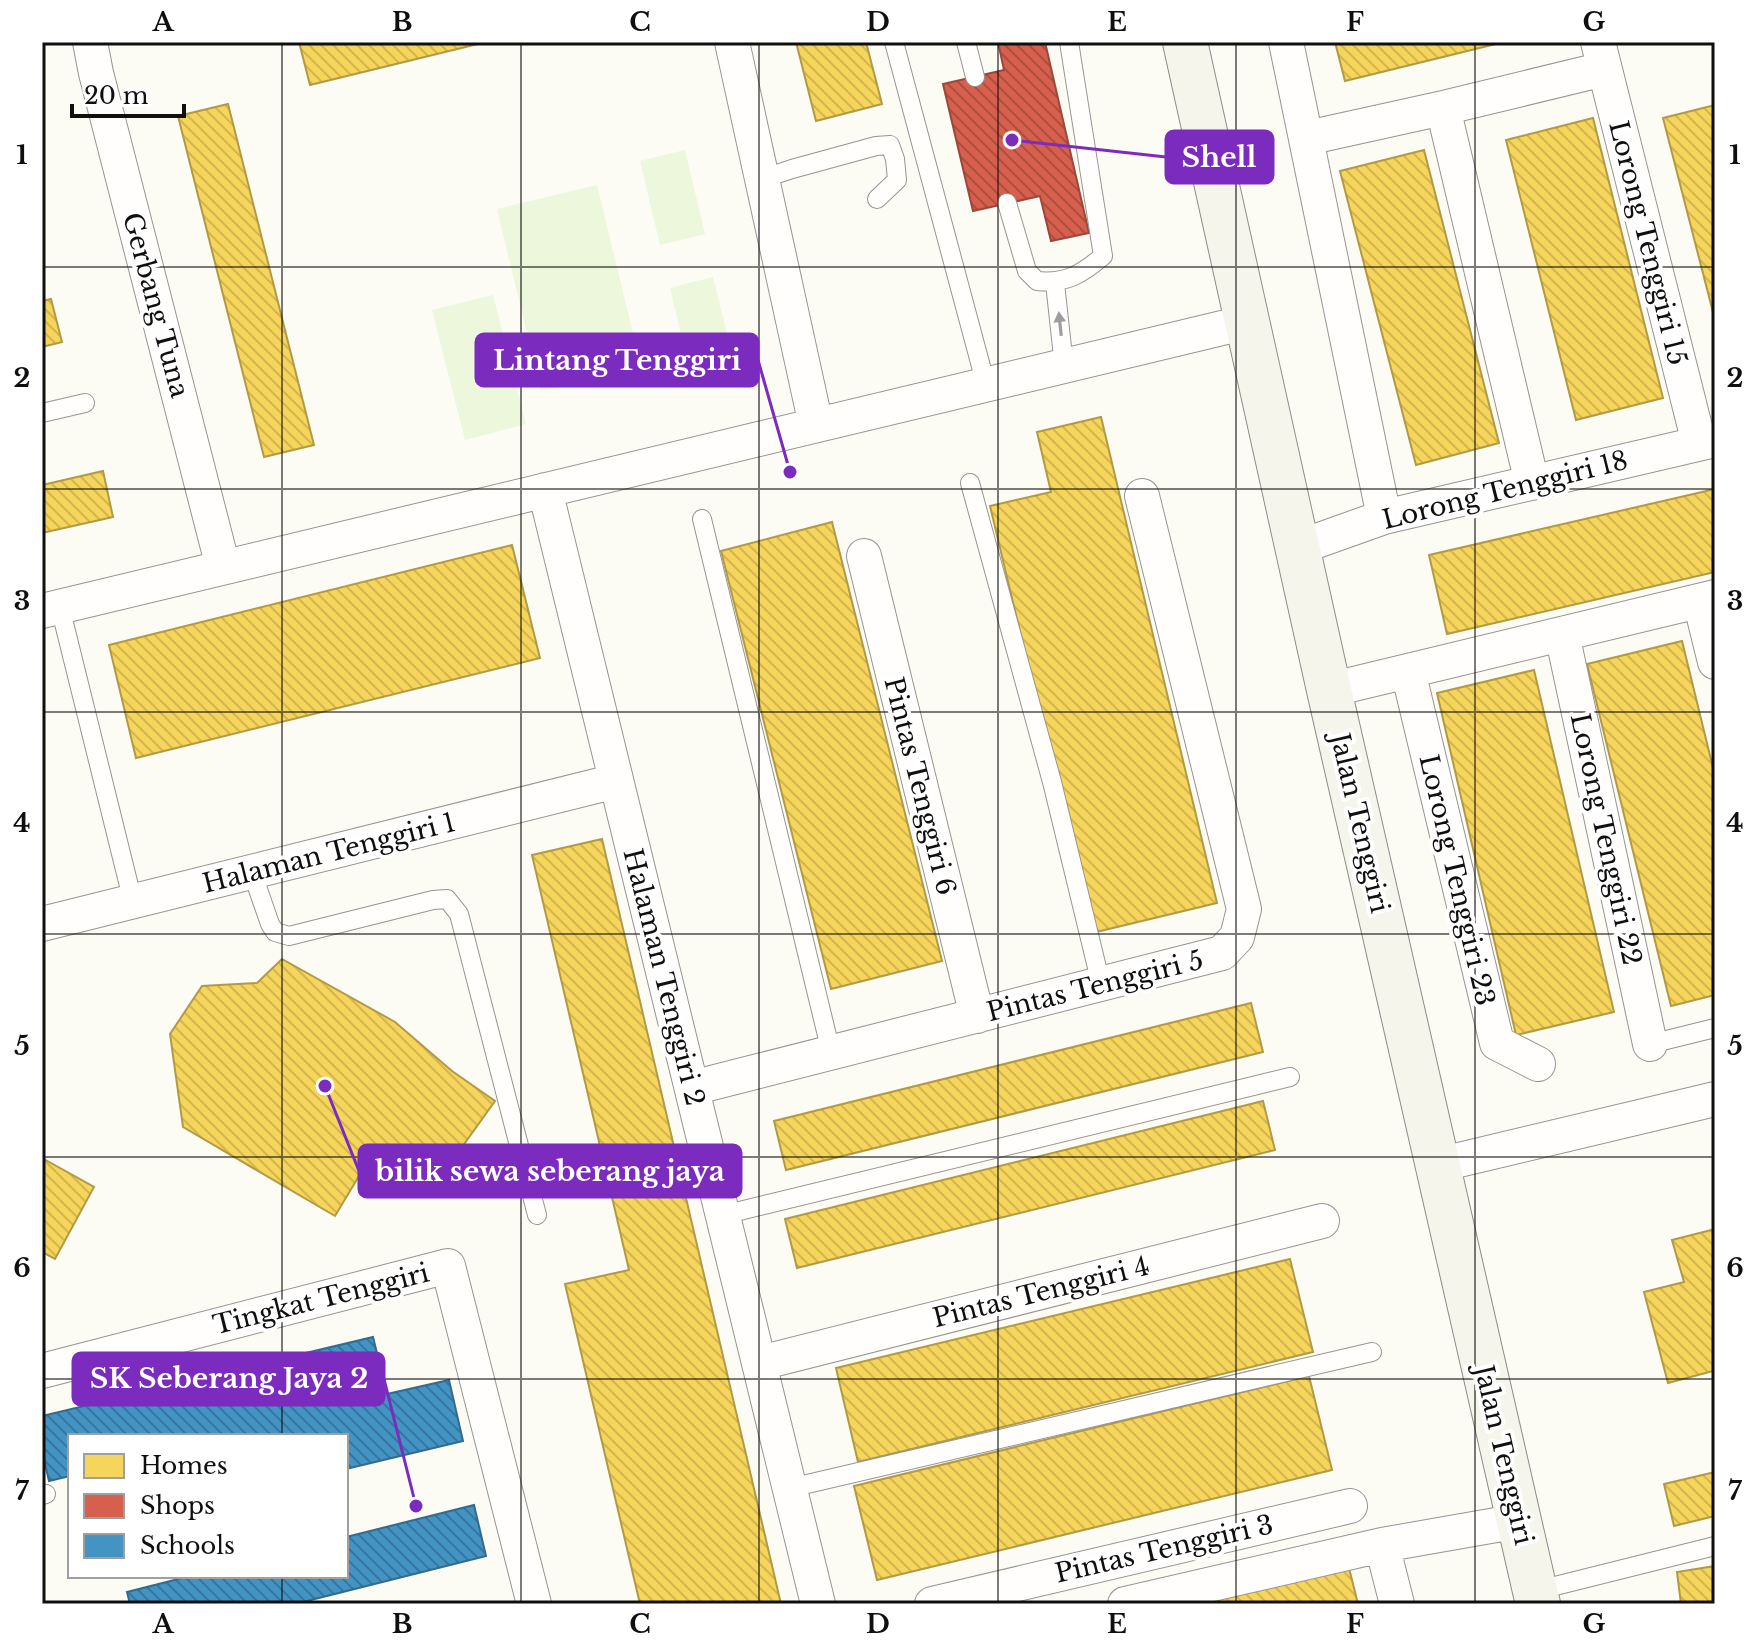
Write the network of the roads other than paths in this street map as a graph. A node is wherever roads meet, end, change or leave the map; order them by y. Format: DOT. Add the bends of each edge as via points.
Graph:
graph roads {
  1 [pos="90,42"];
  2 [pos="732,42"];
  3 [pos="894,42"];
  4 [pos="966,42"];
  5 [pos="1069,42"];
  6 [pos="1185,42"];
  7 [pos="1286,42"];
  8 [pos="1601,55"];
  9 [pos="975,77"];
  10 [pos="1443,108"];
  11 [pos="1307,138"];
  12 [pos="762,179"];
  13 [pos="877,199"];
  14 [pos="1007,203"];
  15 [pos="1055,283"];
  16 [pos="1247,322"];
  17 [pos="1064,366"];
  18 [pos="986,385"];
  19 [pos="85,403"];
  20 [pos="42,413"];
  21 [pos="816,425"];
  22 [pos="1707,442"];
  23 [pos="970,483"];
  24 [pos="1532,483"];
  25 [pos="545,490"];
  26 [pos="1142,496"];
  27 [pos="1384,517"];
  28 [pos="702,519"];
  29 [pos="1297,548"];
  30 [pos="864,556"];
  31 [pos="223,567"];
  32 [pos="1708,599"];
  33 [pos="51,609"];
  34 [pos="1562,634"];
  35 [pos="1715,662"];
  36 [pos="1408,671"];
  37 [pos="1329,690"];
  38 [pos="616,781"];
  39 [pos="252,872"];
  40 [pos="133,902"];
  41 [pos="42,924"];
  42 [pos="1101,984"];
  43 [pos="977,1016"];
  44 [pos="1715,1028"];
  45 [pos="1650,1044"];
  46 [pos="831,1052"];
  47 [pos="1538,1064"];
  48 [pos="1290,1077"];
  49 [pos="692,1088"];
  50 [pos="1715,1099"];
  51 [pos="1438,1165"];
  52 [pos="537,1215"];
  53 [pos="723,1215"];
  54 [pos="1322,1221"];
  55 [pos="1372,1352"];
  56 [pos="760,1363"];
  57 [pos="42,1371"];
  58 [pos="790,1488"];
  59 [pos="1350,1506"];
  60 [pos="1519,1521"];
  61 [pos="1382,1545"];
  62 [pos="1715,1546"];
  63 [pos="1537,1598"];
  64 [pos="534,1604"];
  65 [pos="818,1604"];
  66 [pos="932,1604"];
  67 [pos="1125,1604"];
  68 [pos="1397,1604"];
  1 -- 31 [label="street, Gerbang Tuna"];
  2 -- 12 [label="street"];
  3 -- 18 [label="lane"];
  4 -- 9 [label="lane"];
  5 -- 15 [label="lane" via="1103,256"];
  6 -- 16 [label="street, Jalan Tenggiri"];
  7 -- 11 [label="street"];
  8 -- 10 [label="street"];
  8 -- 22 [label="street, Lorong Tenggiri 15"];
  10 -- 11 [label="street"];
  10 -- 24 [label="street"];
  11 -- 27 [label="street"];
  12 -- 13 [label="lane" via="890,145 897,180"];
  12 -- 21 [label="street"];
  14 -- 15 [label="lane" via="1027,271 1037,281"];
  17 -- 15 [label="lane, one-way"];
  16 -- 17 [label="street"];
  16 -- 29 [label="street, Jalan Tenggiri"];
  17 -- 18 [label="street"];
  18 -- 21 [label="street"];
  19 -- 20 [label="lane"];
  21 -- 25 [label="street"];
  22 -- 24 [label="street, Lorong Tenggiri 18"];
  23 -- 42 [label="lane"];
  24 -- 27 [label="street, Lorong Tenggiri 18"];
  25 -- 31 [label="street"];
  25 -- 38 [label="street, Halaman Tenggiri 2"];
  26 -- 42 [label="street, Pintas Tenggiri 5" via="1244,909 1237,937 1222,953"];
  27 -- 29 [label="street, Lorong Tenggiri 18"];
  28 -- 46 [label="lane"];
  29 -- 37 [label="street, Jalan Tenggiri"];
  30 -- 43 [label="street, Pintas Tenggiri 6"];
  31 -- 33 [label="street"];
  32 -- 34 [label="street"];
  32 -- 35 [label="street"];
  33 -- 40 [label="lane"];
  34 -- 36 [label="street"];
  34 -- 45 [label="street, Lorong Tenggiri 22"];
  36 -- 37 [label="street"];
  36 -- 47 [label="street, Lorong Tenggiri 23" via="1497,1043"];
  37 -- 51 [label="street, Jalan Tenggiri"];
  38 -- 39 [label="street, Halaman Tenggiri 1"];
  38 -- 49 [label="street, Halaman Tenggiri 2"];
  39 -- 40 [label="street, Halaman Tenggiri 1"];
  39 -- 52 [label="lane" via="270,924 275,932 289,936 447,899 459,914"];
  40 -- 41 [label="street, Halaman Tenggiri 1"];
  42 -- 43 [label="street, Pintas Tenggiri 5"];
  43 -- 46 [label="street, Pintas Tenggiri 5"];
  44 -- 45 [label="lane"];
  46 -- 49 [label="street, Pintas Tenggiri 5"];
  48 -- 53 [label="lane"];
  49 -- 53 [label="street, Halaman Tenggiri 2"];
  50 -- 51 [label="street"];
  51 -- 60 [label="street, Jalan Tenggiri"];
  53 -- 56 [label="street, Halaman Tenggiri 2"];
  54 -- 56 [label="street, Pintas Tenggiri 4"];
  55 -- 58 [label="lane"];
  56 -- 58 [label="street, Halaman Tenggiri 2"];
  57 -- 64 [label="street, Tingkat Tenggiri" via="448,1266"];
  58 -- 65 [label="street, Halaman Tenggiri 2"];
  59 -- 66 [label="street, Pintas Tenggiri 3"];
  60 -- 61 [label="street, Pintas Tenggiri 3"];
  60 -- 63 [label="street, Jalan Tenggiri"];
  61 -- 67 [label="street, Pintas Tenggiri 3"];
  61 -- 68 [label="street"];
  62 -- 63 [label="lane"];
}
